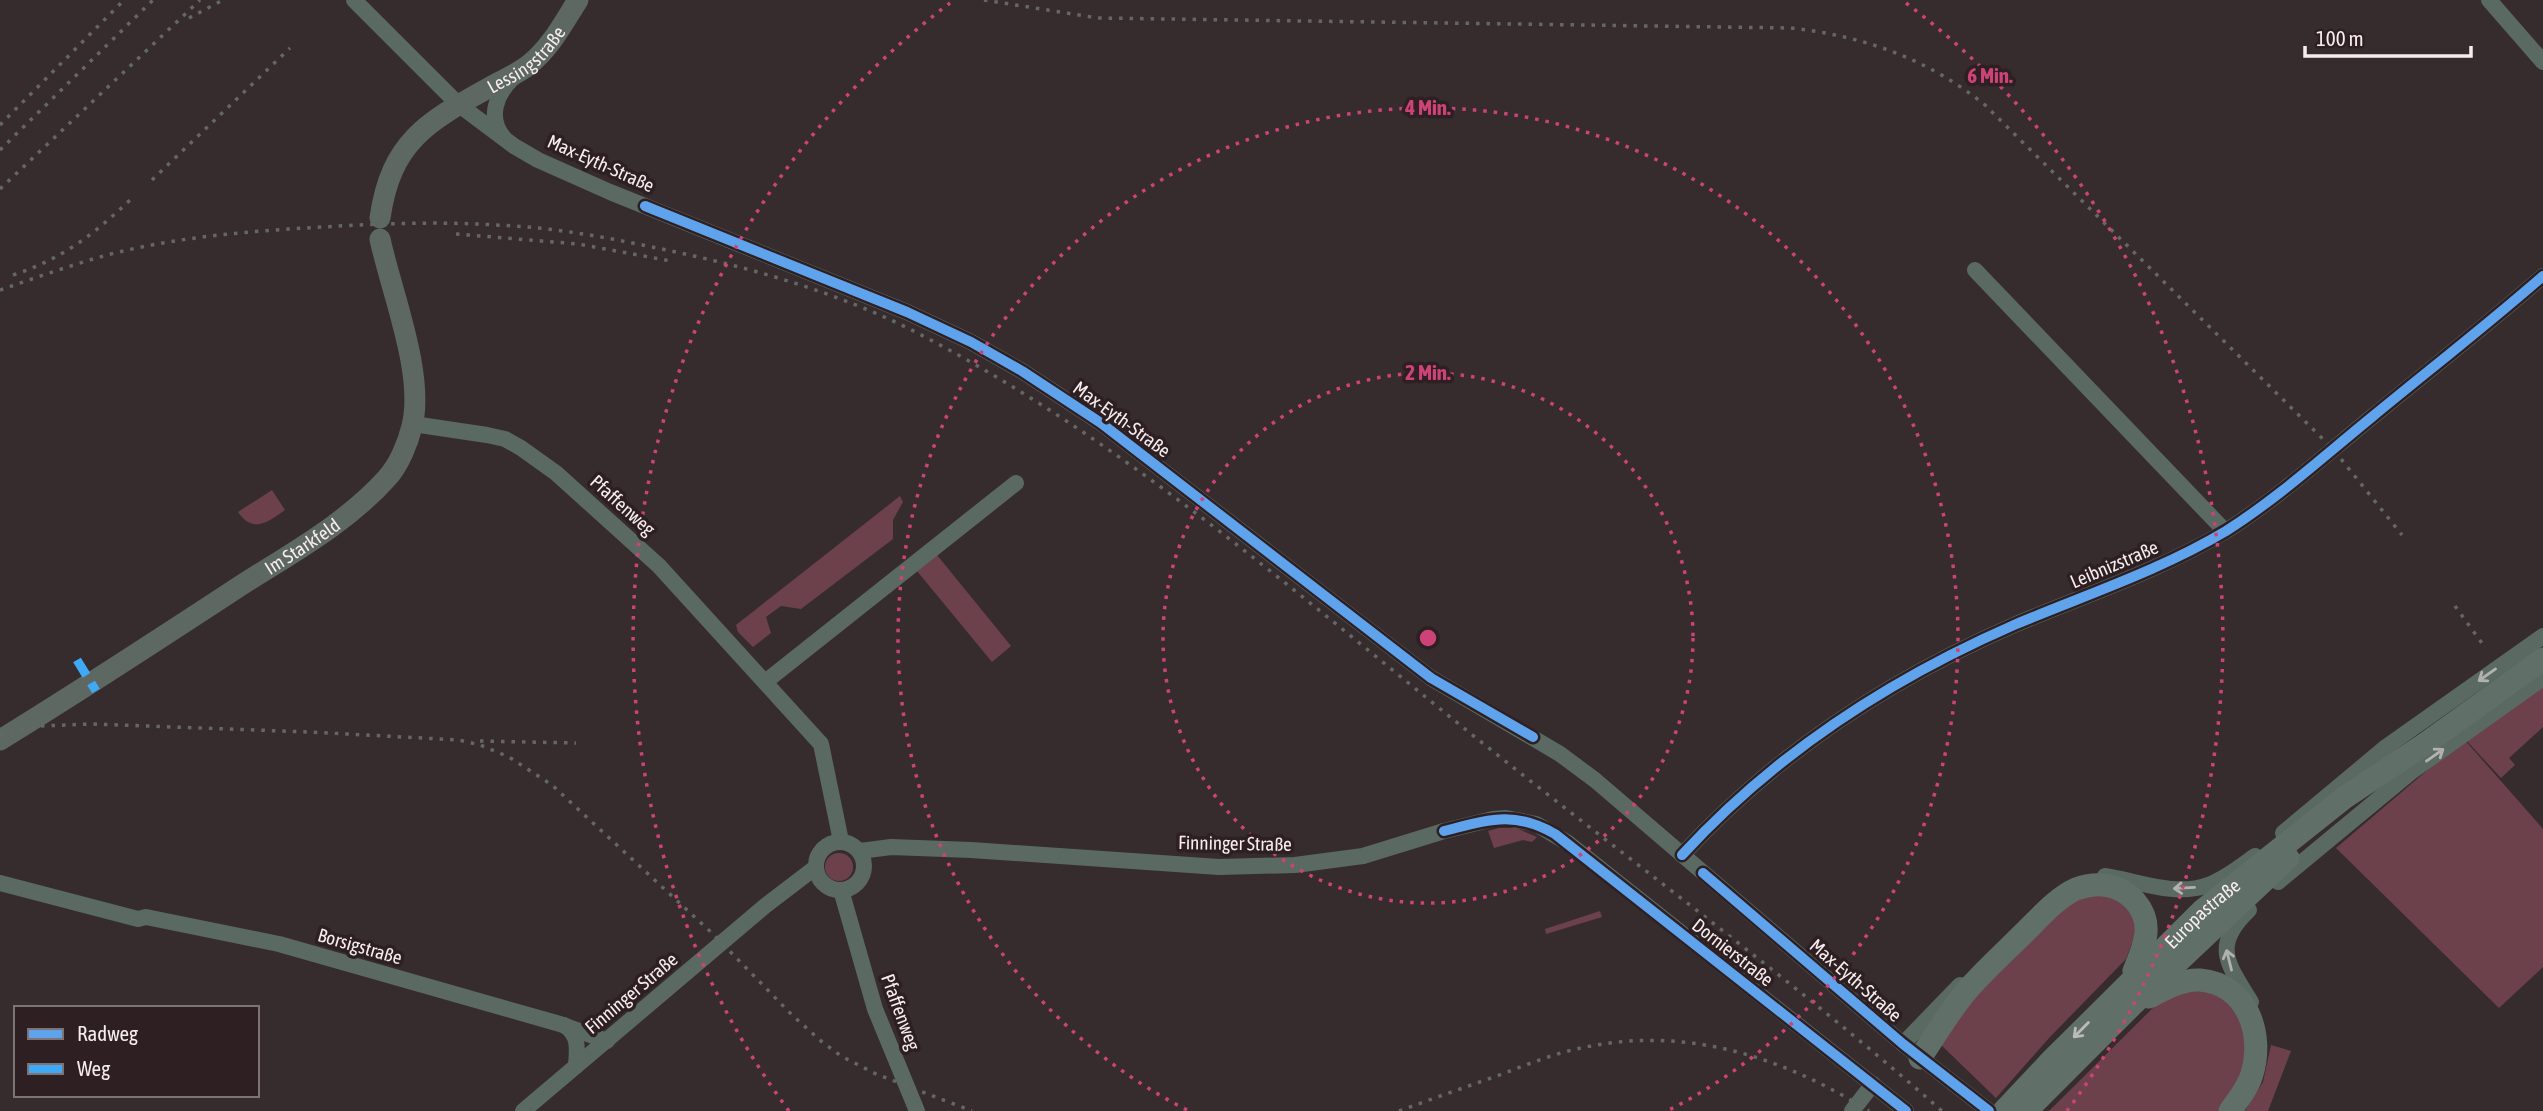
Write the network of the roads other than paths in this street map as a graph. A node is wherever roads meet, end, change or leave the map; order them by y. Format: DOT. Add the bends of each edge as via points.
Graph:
graph roads {
  1 [pos="354,0"];
  2 [pos="578,0"];
  3 [pos="2489,0"];
  4 [pos="2543,62"];
  5 [pos="526,68"];
  6 [pos="458,104"];
  7 [pos="514,146"];
  8 [pos="1975,270"];
  9 [pos="2543,276"];
  10 [pos="413,424"];
  11 [pos="1016,483"];
  12 [pos="2225,531"];
  13 [pos="2543,636"];
  14 [pos="2543,659"];
  15 [pos="2543,678"];
  16 [pos="765,682"];
  17 [pos="0,740"];
  18 [pos="2425,744"];
  19 [pos="1536,824"];
  20 [pos="836,842"];
  21 [pos="2266,848"];
  22 [pos="1682,855"];
  23 [pos="862,857"];
  24 [pos="816,870"];
  25 [pos="0,875"];
  26 [pos="2284,876"];
  27 [pos="0,883"];
  28 [pos="844,890"];
  29 [pos="2203,910"];
  30 [pos="146,917"];
  31 [pos="2204,937"];
  32 [pos="2129,981"];
  33 [pos="2131,1006"];
  34 [pos="560,1024"];
  35 [pos="607,1041"];
  36 [pos="1912,1051"];
  37 [pos="576,1066"];
  38 [pos="1873,1084"];
  39 [pos="2019,1107"];
  40 [pos="523,1111"];
  41 [pos="917,1111"];
  42 [pos="1852,1111"];
  43 [pos="1906,1111"];
  44 [pos="1989,1111"];
  45 [pos="2230,1111"];
  46 [pos="2239,1111"];
  1 -- 6 [label="street, Max-Eyth-Straße"];
  2 -- 5 [label="main road, Lessingstraße" via="548,46"];
  3 -- 4 [label="street"];
  5 -- 6 [label="main road, Lessingstraße"];
  5 -- 7 [label="street" via="503,89 495,113 499,131"];
  6 -- 7 [label="street, Max-Eyth-Straße"];
  6 -- 10 [label="main road, Im Starkfeld" via="427,125 401,155 388,181 380,229 414,382"];
  7 -- 22 [label="street, Max-Eyth-Straße" via="597,187 907,312 1022,371 1101,423 1431,678 1560,754"];
  8 -- 12 [label="street"];
  9 -- 12 [label="street, Leibnizstraße" via="2307,471"];
  10 -- 16 [label="street, Pfaffenweg" via="505,439 539,460 660,566"];
  10 -- 17 [label="main road, Im Starkfeld" via="389,476 340,520"];
  11 -- 16 [label="street"];
  12 -- 22 [label="street, Leibnizstraße" via="2135,576 1914,673 1775,765"];
  13 -- 21 [label="street, one-way" via="2386,747"];
  14 -- 18 [label="highway, Europastraße"];
  26 -- 15 [label="street, one-way" via="2411,772"];
  16 -- 20 [label="street, Pfaffenweg" via="821,744"];
  18 -- 29 [label="highway, Europastraße" via="2344,798"];
  18 -- 31 [label="highway, Europastraße" via="2298,848"];
  19 -- 23 [label="street, Finninger Straße" via="1493,818 1363,856 1295,865 1219,867 891,847"];
  19 -- 38 [label="street, Dornierstraße" via="1568,843"];
  20 -- 23 [label="street" via="849,843"];
  20 -- 24 [label="street, Finninger Straße" via="820,852"];
  21 -- 29 [label="highway"];
  21 -- 36 [label="street, one-way" via="2209,885 2188,889 2102,876 2071,883 2031,914"];
  22 -- 36 [label="street, Max-Eyth-Straße"];
  23 -- 28 [label="street" via="860,881"];
  24 -- 28 [label="street" via="825,885"];
  24 -- 35 [label="street, Finninger Straße" via="765,906"];
  25 -- 30 [label="street, Borsigstraße"];
  26 -- 31 [label="highway"];
  46 -- 26 [label="street, one-way" via="2259,1080 2263,1028 2230,968 2226,942 2238,919"];
  27 -- 30 [label="street, Borsigstraße" via="138,919"];
  28 -- 41 [label="street, Pfaffenweg" via="853,904 853,926 875,1009"];
  29 -- 32 [label="highway, Europastraße"];
  30 -- 34 [label="street, Borsigstraße" via="279,944"];
  31 -- 33 [label="highway, Europastraße"];
  32 -- 36 [label="highway" via="2147,932 2140,907 2120,888 2102,884 2074,890 2036,920"];
  32 -- 39 [label="highway, Europastraße, one-way"];
  33 -- 39 [label="highway, Europastraße"];
  33 -- 45 [label="highway" via="2169,987 2200,980 2217,984 2244,1005 2256,1030 2256,1059 2252,1077"];
  34 -- 35 [label="street, Borsigstraße"];
  34 -- 37 [label="street" via="576,1036"];
  35 -- 37 [label="street, Finninger Straße"];
  36 -- 44 [label="street, Max-Eyth-Straße"];
  37 -- 40 [label="street, Finninger Straße"];
  38 -- 42 [label="street"];
  38 -- 43 [label="street, Dornierstraße"];
}
